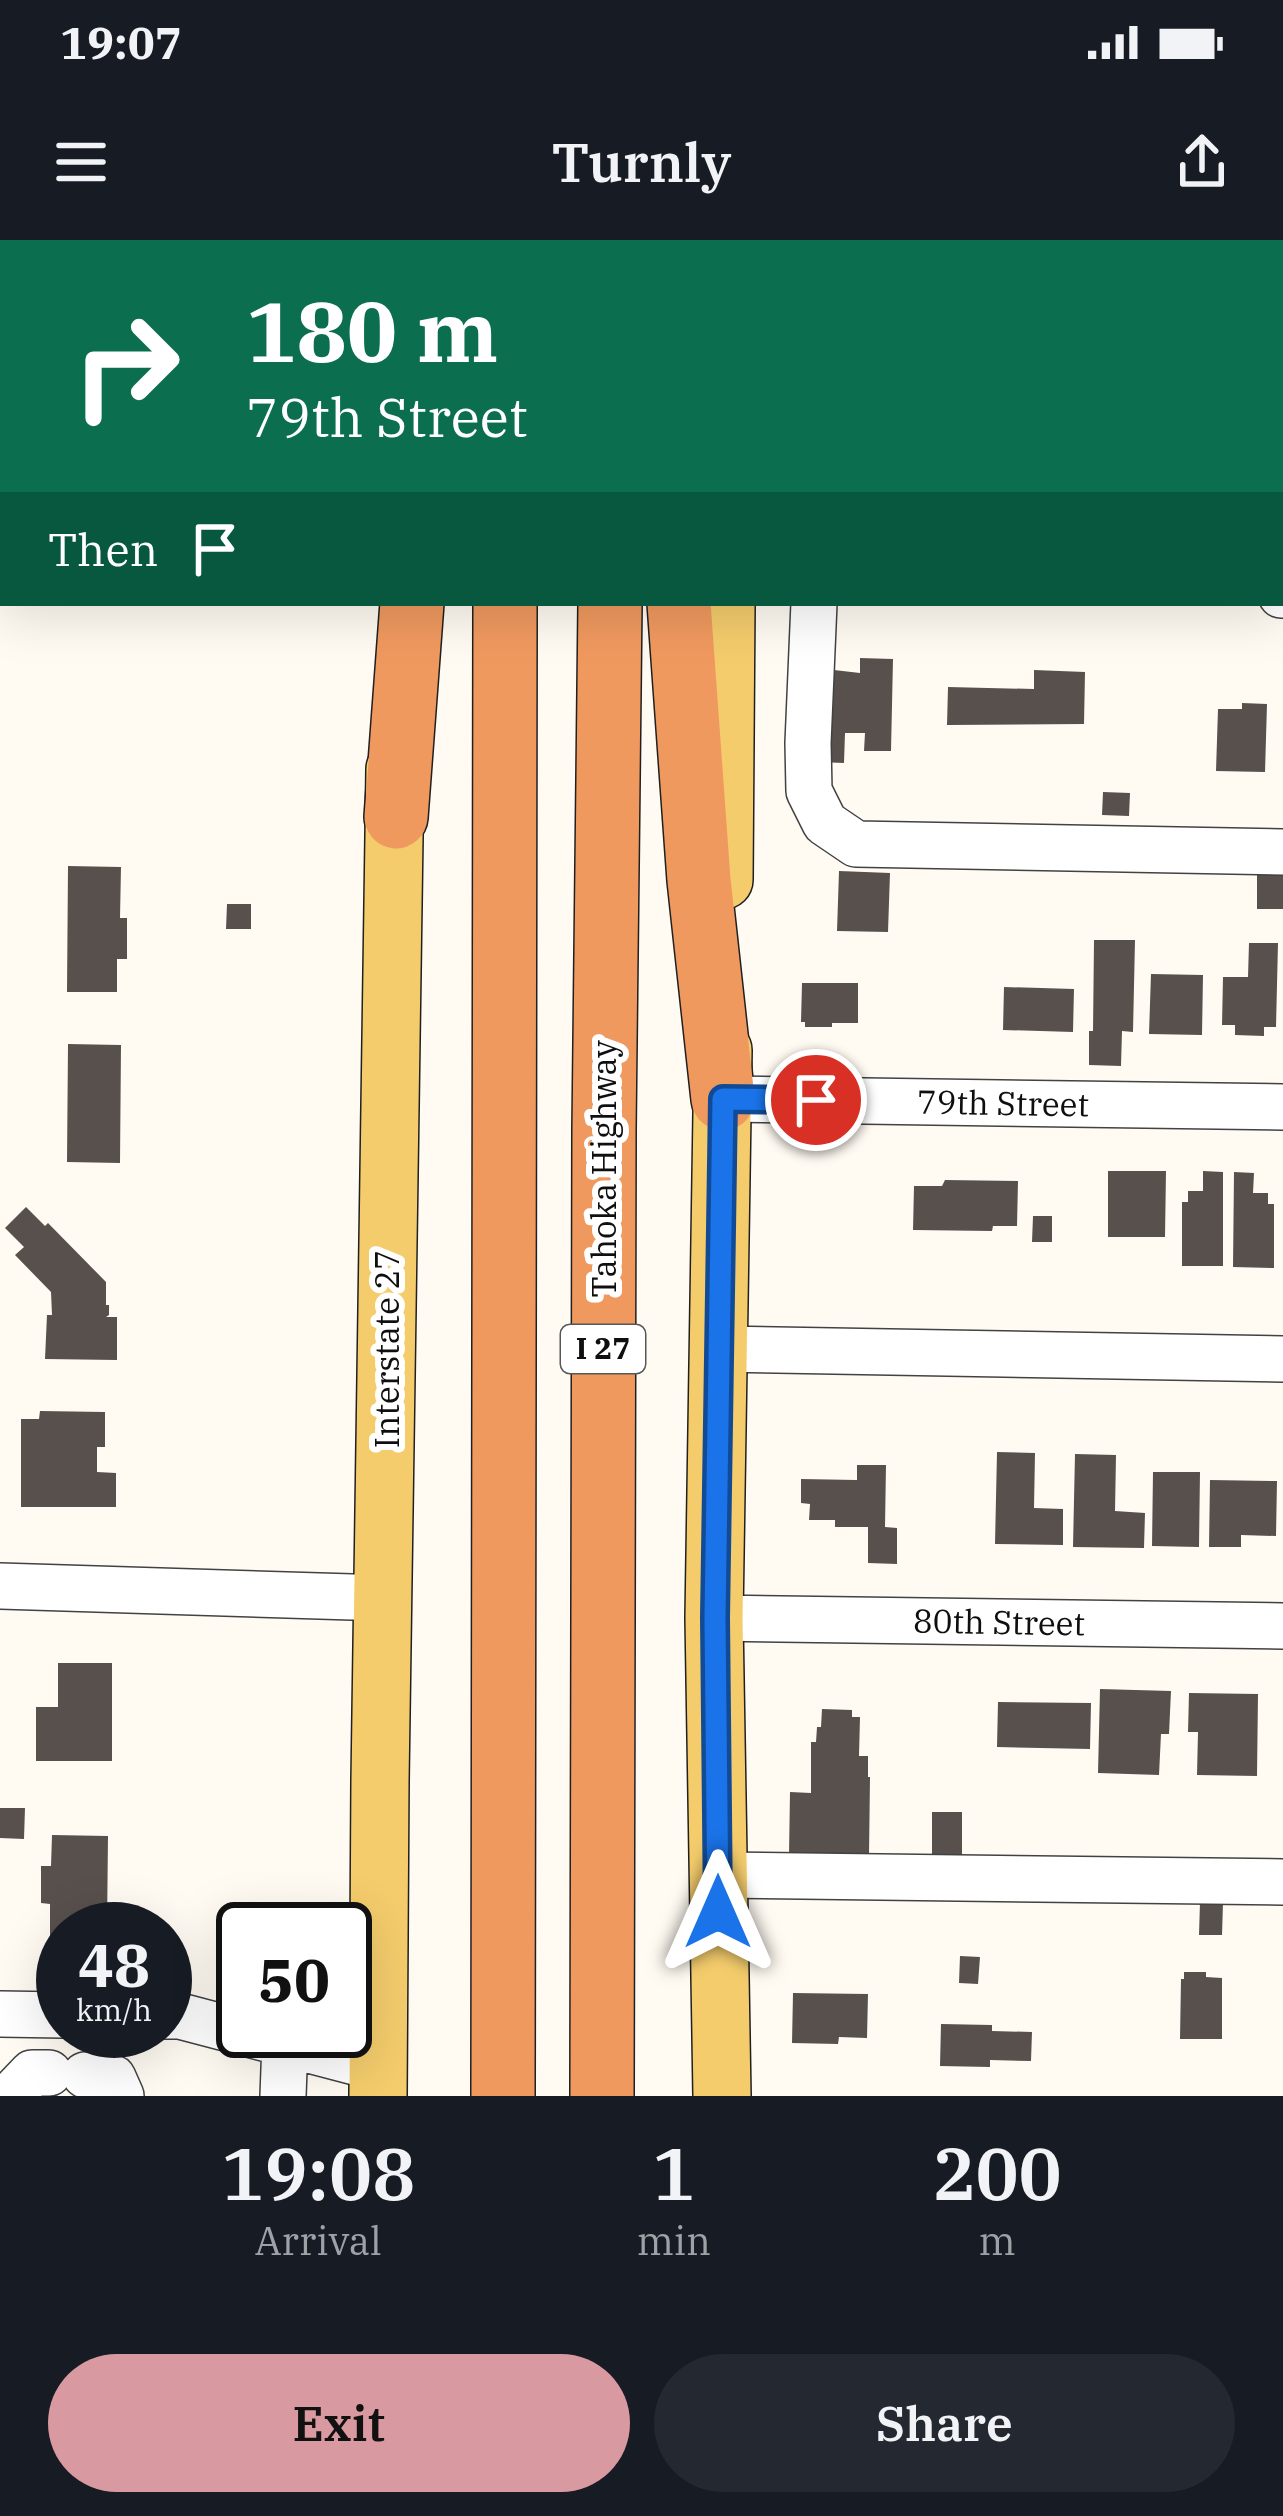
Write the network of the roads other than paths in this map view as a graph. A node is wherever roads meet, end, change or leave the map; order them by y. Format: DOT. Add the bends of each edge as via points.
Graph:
graph roads {
  1 [pos="392,606"];
  2 [pos="412,606"];
  3 [pos="505,606"];
  4 [pos="610,606"];
  5 [pos="679,606"];
  6 [pos="726,606"];
  7 [pos="814,606"];
  8 [pos="396,817"];
  9 [pos="1283,852"];
  10 [pos="723,1099"];
  11 [pos="1283,1107"];
  12 [pos="719,1349"];
  13 [pos="1283,1359"];
  14 [pos="0,1586"];
  15 [pos="385,1598"];
  16 [pos="715,1618"];
  17 [pos="1283,1626"];
  18 [pos="717,1875"];
  19 [pos="1283,1882"];
  20 [pos="0,2014"];
  21 [pos="36,2015"];
  22 [pos="284,2058"];
  23 [pos="322,2058"];
  24 [pos="85,2082"];
  25 [pos="378,2082"];
  26 [pos="10,2096"];
  27 [pos="283,2096"];
  28 [pos="503,2096"];
  29 [pos="602,2096"];
  30 [pos="722,2096"];
  1 -- 8 [label="main road, Interstate 27"];
  2 -- 8 [label="highway"];
  3 -- 28 [label="highway"];
  4 -- 29 [label="highway, Tahoka Highway / I 27"];
  5 -- 10 [label="highway"];
  6 -- 10 [label="main road"];
  7 -- 9 [label="street" via="809,791 825,824 856,844"];
  8 -- 15 [label="main road, Interstate 27"];
  10 -- 11 [label="street, 79th Street"];
  10 -- 12 [label="main road"];
  12 -- 13 [label="street"];
  12 -- 16 [label="main road"];
  14 -- 15 [label="street"];
  15 -- 25 [label="main road, Interstate 27"];
  16 -- 17 [label="street, 80th Street"];
  16 -- 18 [label="main road"];
  18 -- 19 [label="street"];
  18 -- 30 [label="main road"];
  20 -- 21 [label="street"];
  22 -- 27 [label="street"];
  23 -- 25 [label="street"];
  24 -- 26 [label="street" via="32,2073"];
}
